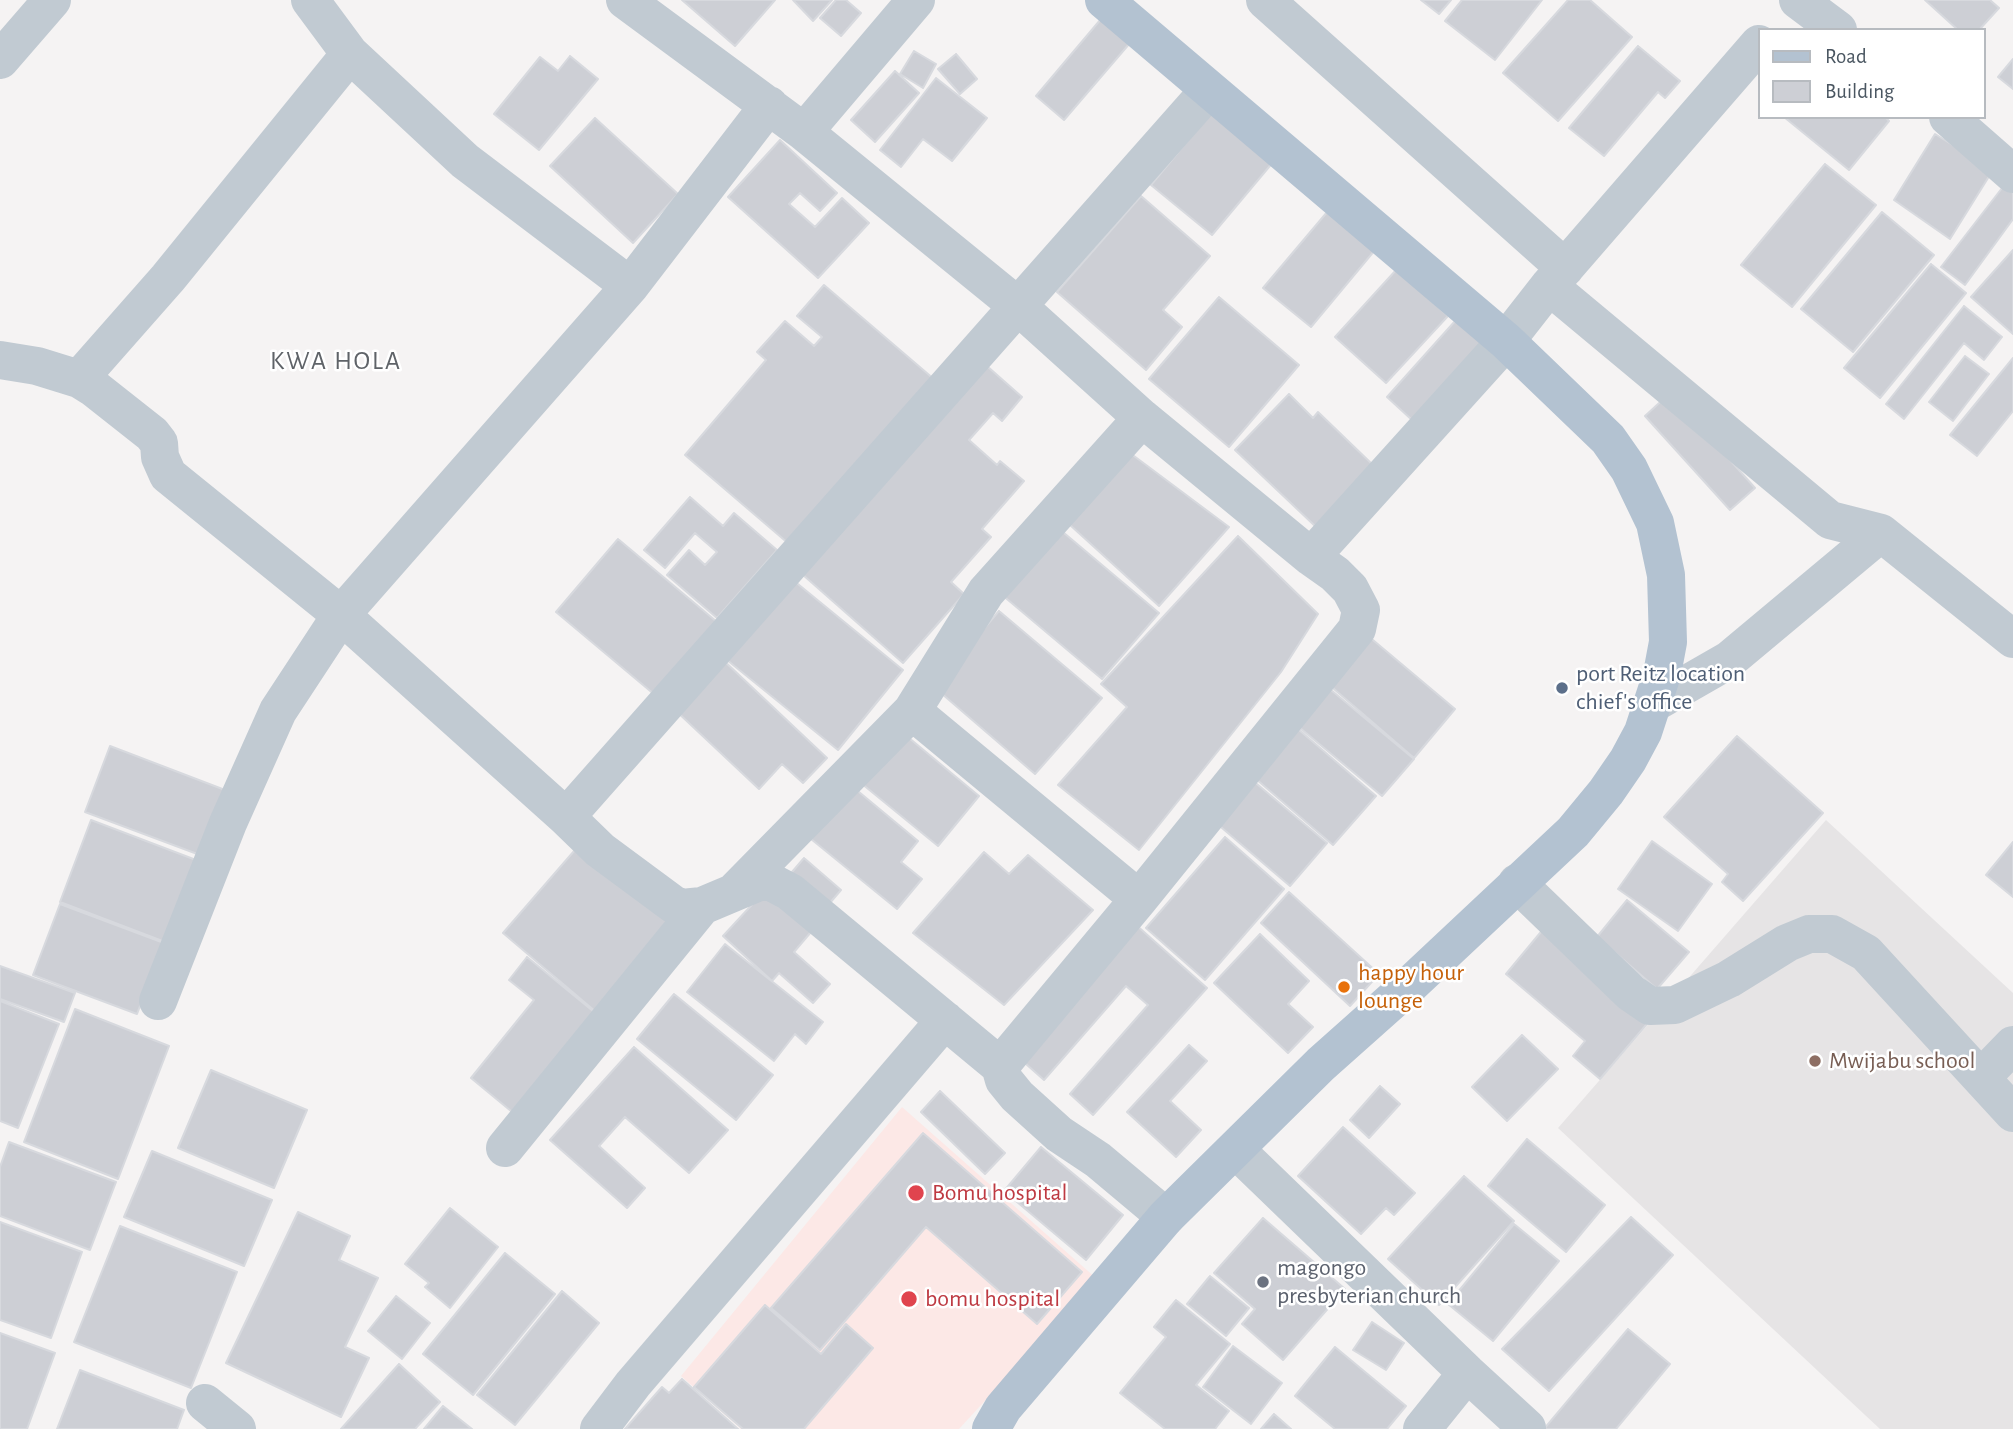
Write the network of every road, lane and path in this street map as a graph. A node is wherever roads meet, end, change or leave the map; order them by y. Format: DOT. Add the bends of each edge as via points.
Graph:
graph roads {
  1 [pos="52,0"];
  2 [pos="310,0"];
  3 [pos="625,0"];
  4 [pos="916,0"];
  5 [pos="1104,0"];
  6 [pos="1265,0"];
  7 [pos="1798,0"];
  8 [pos="1774,28"];
  9 [pos="1835,28"];
  10 [pos="1758,45"];
  11 [pos="350,54"];
  12 [pos="0,60"];
  13 [pos="1209,90"];
  14 [pos="769,105"];
  15 [pos="1950,119"];
  16 [pos="804,132"];
  17 [pos="2013,174"];
  18 [pos="1557,277"];
  19 [pos="630,286"];
  20 [pos="1019,307"];
  21 [pos="1506,341"];
  22 [pos="0,360"];
  23 [pos="79,379"];
  24 [pos="1142,418"];
  25 [pos="1881,533"];
  26 [pos="1311,557"];
  27 [pos="341,615"];
  28 [pos="2013,639"];
  29 [pos="1654,703"];
  30 [pos="912,711"];
  31 [pos="566,817"];
  32 [pos="1517,883"];
  33 [pos="719,898"];
  34 [pos="1139,899"];
  35 [pos="158,1001"];
  36 [pos="944,1020"];
  37 [pos="2013,1045"];
  38 [pos="1000,1066"];
  39 [pos="1981,1078"];
  40 [pos="2013,1113"];
  41 [pos="505,1148"];
  42 [pos="1236,1150"];
  43 [pos="1166,1217"];
  44 [pos="1467,1373"];
  45 [pos="205,1403"];
  46 [pos="1527,1427"];
  47 [pos="237,1429"];
  48 [pos="599,1429"];
  49 [pos="991,1429"];
  50 [pos="1422,1429"];
  1 -- 12 [label="street"];
  2 -- 11 [label="street"];
  3 -- 14 [label="street"];
  4 -- 16 [label="street"];
  5 -- 13 [label="main road"];
  6 -- 18 [label="street"];
  7 -- 8 [label="street"];
  7 -- 9 [label="street"];
  10 -- 18 [label="street"];
  11 -- 19 [label="street" via="465,161"];
  11 -- 23 [label="street" via="168,278"];
  13 -- 20 [label="street"];
  13 -- 21 [label="main road"];
  14 -- 16 [label="street"];
  14 -- 19 [label="street"];
  15 -- 17 [label="street"];
  16 -- 20 [label="street"];
  18 -- 21 [label="street"];
  18 -- 25 [label="street" via="1830,520"];
  19 -- 27 [label="street"];
  20 -- 24 [label="street"];
  20 -- 31 [label="street"];
  21 -- 26 [label="street"];
  21 -- 29 [label="main road" via="1617,449 1655,523 1666,575 1668,642"];
  22 -- 23 [label="street"];
  23 -- 27 [label="street" via="156,439 168,475"];
  24 -- 26 [label="street"];
  24 -- 30 [label="street" via="986,592"];
  25 -- 28 [label="street"];
  25 -- 29 [label="street" via="1729,660"];
  26 -- 34 [label="street" via="1350,589 1361,610 1357,629"];
  27 -- 31 [label="street"];
  27 -- 35 [label="street" via="278,711"];
  29 -- 32 [label="main road" via="1628,760 1606,792 1573,832"];
  30 -- 33 [label="street"];
  30 -- 34 [label="street"];
  31 -- 33 [label="street" via="600,850 673,904 682,908"];
  32 -- 39 [label="street" via="1650,1006 1675,1005 1809,934 1832,934 1866,953"];
  32 -- 42 [label="main road" via="1321,1064"];
  33 -- 36 [label="street" via="759,882 771,882 790,892"];
  33 -- 41 [label="street"];
  34 -- 38 [label="street"];
  36 -- 38 [label="street"];
  36 -- 48 [label="street"];
  37 -- 39 [label="street"];
  38 -- 43 [label="street" via="1017,1096"];
  39 -- 40 [label="street"];
  42 -- 43 [label="main road"];
  42 -- 44 [label="street"];
  43 -- 49 [label="main road" via="1003,1408"];
  44 -- 46 [label="street"];
  44 -- 50 [label="street"];
  45 -- 47 [label="street"];
}
